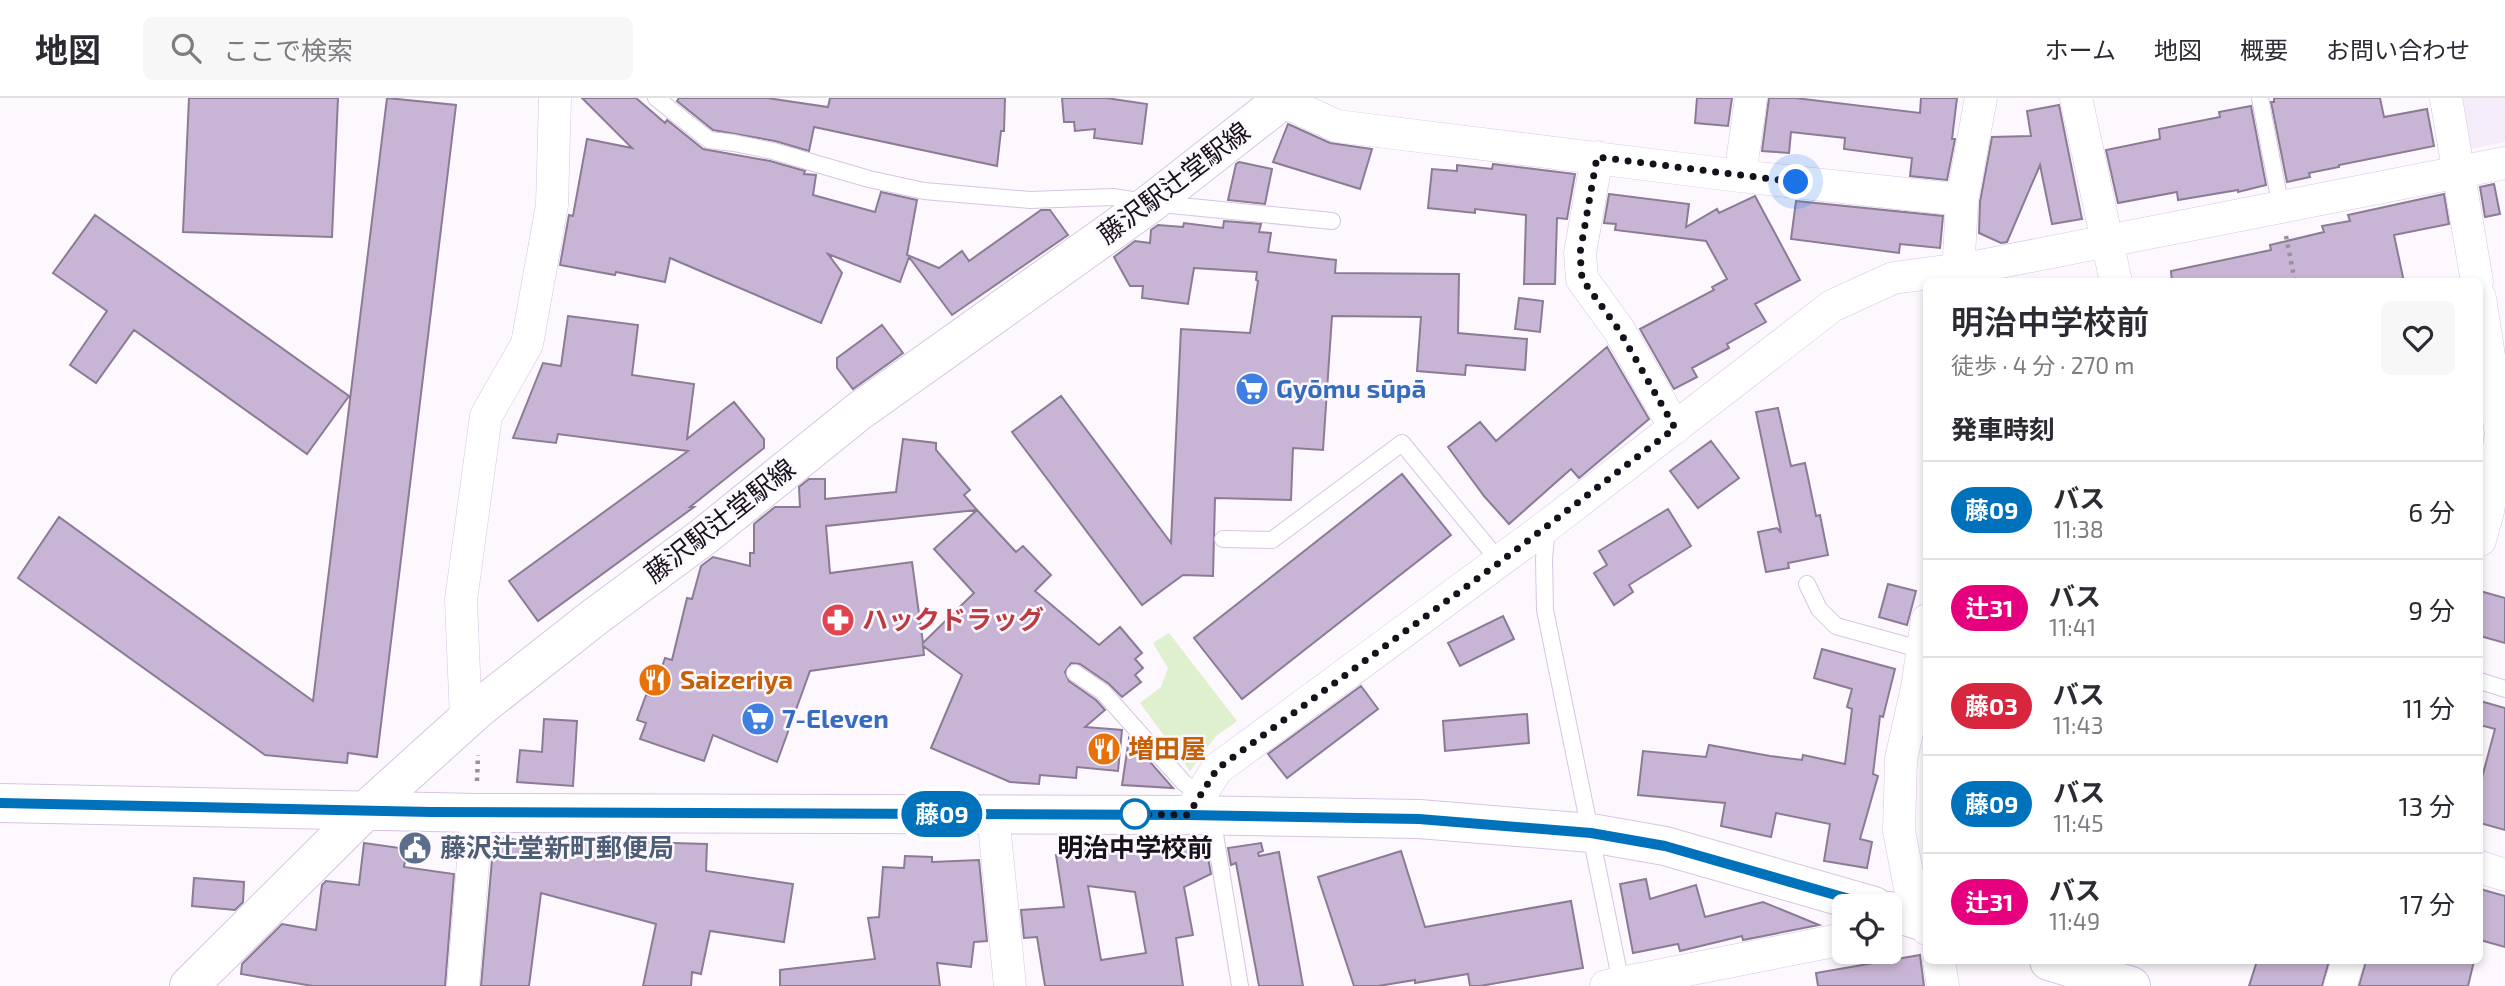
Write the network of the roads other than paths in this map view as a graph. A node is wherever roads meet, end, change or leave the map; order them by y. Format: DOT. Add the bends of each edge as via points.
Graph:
graph roads {
  1 [pos="555,98"];
  2 [pos="656,98"];
  3 [pos="1751,98"];
  4 [pos="1981,98"];
  5 [pos="2076,98"];
  6 [pos="2260,98"];
  7 [pos="2446,98"];
  8 [pos="1284,99"];
  9 [pos="1597,157"];
  10 [pos="2505,163"];
  11 [pos="2459,172"];
  12 [pos="1740,176"];
  13 [pos="1962,200"];
  14 [pos="1151,203"];
  15 [pos="2281,208"];
  16 [pos="1332,222"];
  17 [pos="2107,242"];
  18 [pos="1970,275"];
  19 [pos="2115,278"];
  20 [pos="2476,278"];
  21 [pos="2483,325"];
  22 [pos="1675,428"];
  23 [pos="2495,435"];
  24 [pos="2491,522"];
  25 [pos="1547,526"];
  26 [pos="1223,539"];
  27 [pos="1500,562"];
  28 [pos="1807,584"];
  29 [pos="1923,650"];
  30 [pos="1075,674"];
  31 [pos="2483,682"];
  32 [pos="2505,689"];
  33 [pos="1922,690"];
  34 [pos="466,720"];
  35 [pos="0,803"];
  36 [pos="1200,808"];
  37 [pos="365,811"];
  38 [pos="477,813"];
  39 [pos="993,814"];
  40 [pos="1591,833"];
  41 [pos="2483,868"];
  42 [pos="2505,875"];
  43 [pos="1832,894"];
  44 [pos="1911,923"];
  45 [pos="1832,941"];
  46 [pos="1939,964"];
  47 [pos="2059,964"];
  48 [pos="2347,964"];
  49 [pos="1613,984"];
  50 [pos="189,986"];
  51 [pos="463,986"];
  52 [pos="1010,986"];
  53 [pos="1240,986"];
  54 [pos="1943,986"];
  55 [pos="2131,986"];
  56 [pos="2340,986"];
  1 -- 34 [label="street" via="552,205 527,344 486,416 461,600"];
  2 -- 14 [label="lane" via="709,141 773,151 923,191 1030,200 1113,197"];
  3 -- 12 [label="street"];
  4 -- 13 [label="street"];
  5 -- 17 [label="street"];
  6 -- 15 [label="lane"];
  7 -- 11 [label="street"];
  8 -- 9 [label="street" via="1337,126"];
  8 -- 14 [label="street, 藤沢駅辻堂駅線"];
  9 -- 12 [label="street"];
  9 -- 22 [label="street" via="1580,253 1582,279 1619,330"];
  10 -- 11 [label="street"];
  11 -- 15 [label="street"];
  11 -- 20 [label="street"];
  12 -- 13 [label="street"];
  13 -- 18 [label="street" via="1959,257"];
  14 -- 16 [label="lane"];
  14 -- 34 [label="street, 藤沢駅辻堂駅線" via="858,412"];
  15 -- 17 [label="street"];
  17 -- 18 [label="street"];
  17 -- 19 [label="street"];
  18 -- 22 [label="street" via="1893,278 1832,306"];
  21 -- 23 [label="street"];
  22 -- 25 [label="street"];
  23 -- 24 [label="street"];
  25 -- 27 [label="street"];
  25 -- 40 [label="lane" via="1545,610"];
  26 -- 27 [label="lane" via="1272,540 1402,443"];
  27 -- 36 [label="street" via="1217,769"];
  28 -- 29 [label="lane" via="1819,609 1836,626"];
  29 -- 33 [label="street"];
  30 -- 36 [label="lane" via="1103,692 1184,783"];
  31 -- 32 [label="lane"];
  33 -- 44 [label="street" via="1901,759 1899,831 1911,893"];
  34 -- 37 [label="street, 藤沢駅辻堂駅線"];
  35 -- 37 [label="street"];
  36 -- 39 [label="street"];
  36 -- 40 [label="street"];
  36 -- 53 [label="lane"];
  37 -- 38 [label="street"];
  37 -- 50 [label="street, 藤沢駅辻堂駅線"];
  38 -- 39 [label="street"];
  38 -- 51 [label="street"];
  39 -- 52 [label="street"];
  40 -- 43 [label="street" via="1665,846"];
  40 -- 49 [label="lane"];
  41 -- 42 [label="street"];
  45 -- 49 [label="street"];
  46 -- 54 [label="street"];
  47 -- 55 [label="street"];
  48 -- 56 [label="street"];
}
